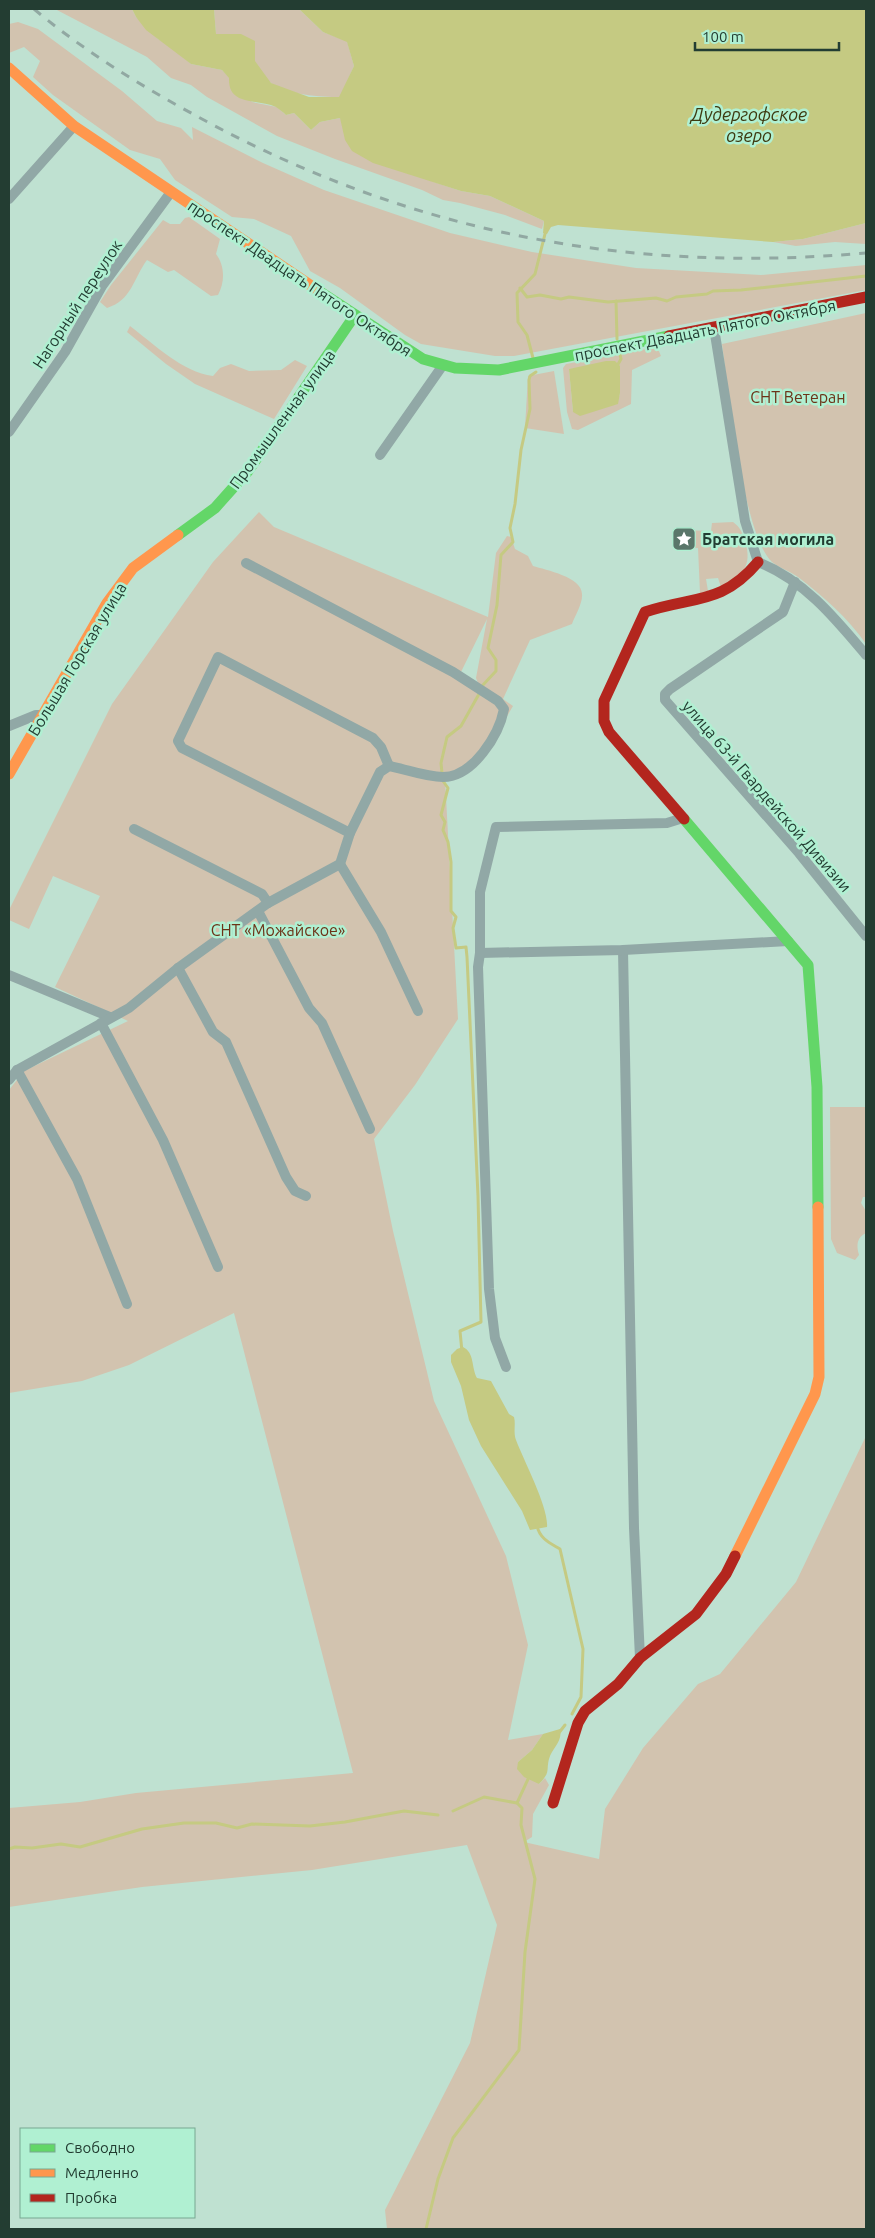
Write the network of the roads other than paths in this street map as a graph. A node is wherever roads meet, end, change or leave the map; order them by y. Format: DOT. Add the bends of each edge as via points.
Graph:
graph roads {
  1 [pos="9,68"];
  2 [pos="74,126"];
  3 [pos="171,192"];
  4 [pos="9,199"];
  5 [pos="866,297"];
  6 [pos="355,315"];
  7 [pos="714,328"];
  8 [pos="443,365"];
  9 [pos="9,432"];
  10 [pos="380,455"];
  11 [pos="178,535"];
  12 [pos="758,562"];
  13 [pos="246,563"];
  14 [pos="795,582"];
  15 [pos="866,655"];
  16 [pos="44,716"];
  17 [pos="9,726"];
  18 [pos="389,766"];
  19 [pos="9,774"];
  20 [pos="683,818"];
  21 [pos="134,829"];
  22 [pos="350,833"];
  23 [pos="340,864"];
  24 [pos="268,902"];
  25 [pos="258,911"];
  26 [pos="866,936"];
  27 [pos="788,941"];
  28 [pos="623,950"];
  29 [pos="480,954"];
  30 [pos="178,968"];
  31 [pos="9,975"];
  32 [pos="418,1011"];
  33 [pos="106,1020"];
  34 [pos="17,1070"];
  35 [pos="9,1080"];
  36 [pos="370,1129"];
  37 [pos="306,1196"];
  38 [pos="218,1267"];
  39 [pos="127,1304"];
  40 [pos="506,1367"];
  41 [pos="640,1658"];
  42 [pos="553,1803"];
  1 -- 2 [label="street, проспект Двадцать Пятого Октября"];
  2 -- 3 [label="street, проспект Двадцать Пятого Октября"];
  2 -- 4 [label="street"];
  3 -- 6 [label="street, проспект Двадцать Пятого Октября"];
  3 -- 9 [label="street, Нагорный переулок" via="102,286 65,352"];
  5 -- 7 [label="street, проспект Двадцать Пятого Октября"];
  6 -- 8 [label="street, проспект Двадцать Пятого Октября" via="423,359"];
  6 -- 11 [label="street, Промышленная улица" via="248,471 215,508"];
  7 -- 8 [label="street, проспект Двадцать Пятого Октября" via="499,370"];
  7 -- 12 [label="street" via="744,521"];
  8 -- 10 [label="street"];
  11 -- 16 [label="street, Большая Горская улица" via="133,568 107,603"];
  12 -- 14 [label="street"];
  12 -- 20 [label="street" via="747,578 729,591 645,612 604,701 604,721 609,732"];
  13 -- 18 [label="street" via="453,672 498,701 504,709 501,722 484,750 464,772 444,777"];
  14 -- 15 [label="street" via="831,613"];
  14 -- 26 [label="street, улица 63-й Гвардейской Дивизии" via="783,612 670,689 665,700"];
  16 -- 17 [label="street" via="36,715"];
  16 -- 19 [label="street, Большая Горская улица"];
  18 -- 22 [label="street" via="380,772"];
  18 -- 22 [label="street" via="373,738 218,657 178,741 182,748"];
  20 -- 27 [label="street"];
  20 -- 29 [label="street" via="666,823 496,827 480,892"];
  21 -- 24 [label="street" via="262,894"];
  22 -- 23 [label="street"];
  23 -- 24 [label="street"];
  23 -- 32 [label="street" via="381,932"];
  24 -- 25 [label="street"];
  25 -- 30 [label="street"];
  25 -- 36 [label="street" via="309,1008 322,1023"];
  27 -- 28 [label="street"];
  27 -- 41 [label="street" via="808,965 814,1040 819,1377 815,1394 726,1574 696,1614"];
  28 -- 29 [label="street"];
  28 -- 41 [label="street" via="634,1519"];
  29 -- 40 [label="street" via="478,977 489,1289 495,1338"];
  30 -- 33 [label="street" via="129,1008"];
  30 -- 37 [label="street" via="213,1032 226,1042 286,1177 296,1191"];
  31 -- 33 [label="street"];
  33 -- 34 [label="street"];
  33 -- 38 [label="street"];
  34 -- 35 [label="street"];
  34 -- 39 [label="street" via="77,1179"];
  41 -- 42 [label="street" via="618,1684 585,1711 578,1723"];
}
